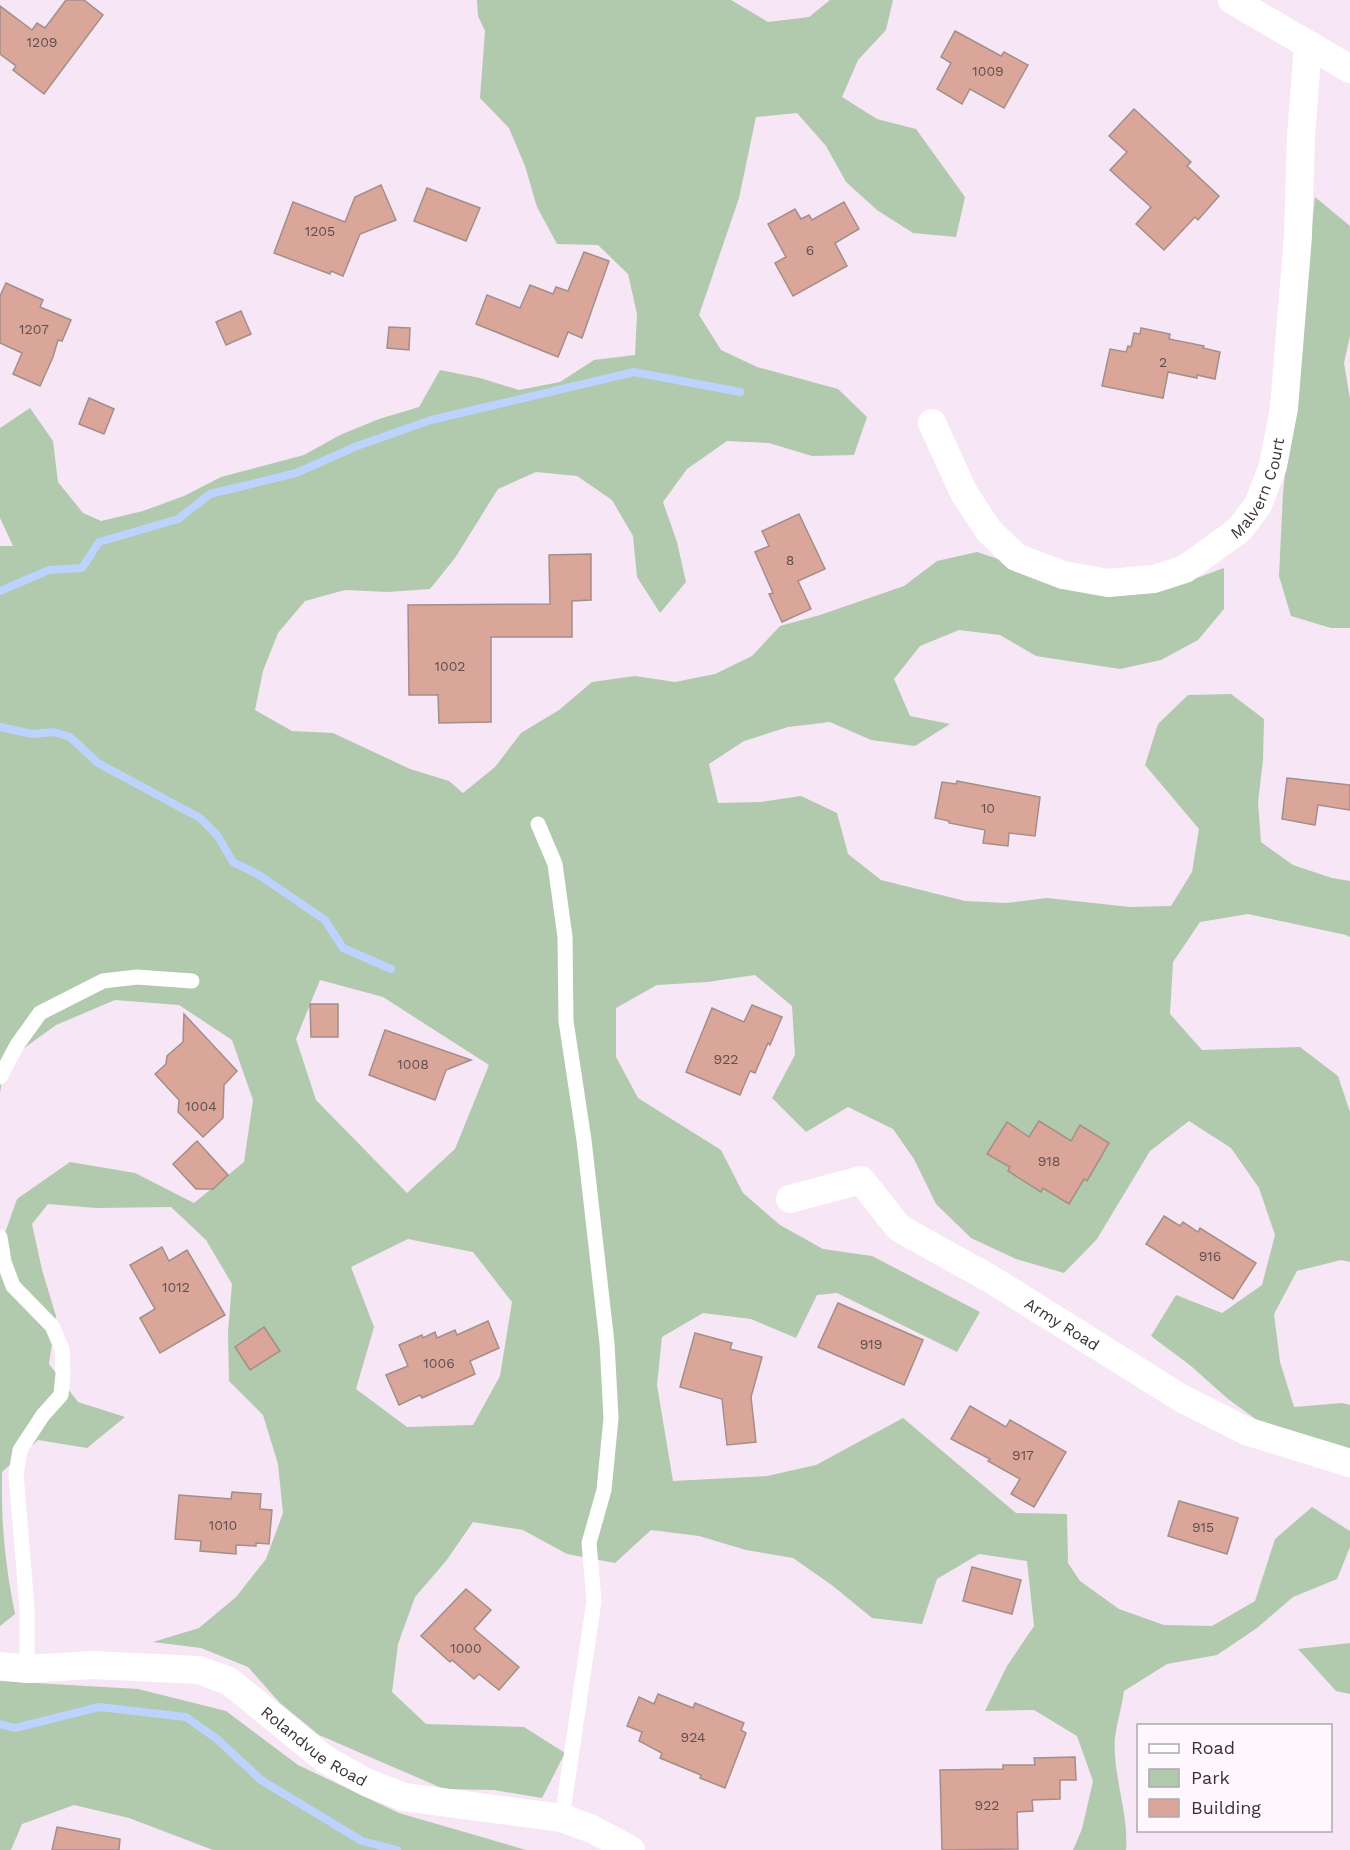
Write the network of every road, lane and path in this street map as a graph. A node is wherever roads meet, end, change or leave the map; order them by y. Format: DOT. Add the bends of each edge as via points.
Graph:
graph roads {
  1 [pos="1232,0"];
  2 [pos="1308,45"];
  3 [pos="1350,69"];
  4 [pos="932,423"];
  5 [pos="538,824"];
  6 [pos="192,981"];
  7 [pos="0,1077"];
  8 [pos="790,1199"];
  9 [pos="0,1237"];
  10 [pos="1350,1463"];
  11 [pos="14,1667"];
  12 [pos="562,1818"];
  13 [pos="631,1850"];
  1 -- 2 [label="street"];
  2 -- 3 [label="street"];
  2 -- 4 [label="street, Malvern Court" via="1284,408 1269,477 1258,505 1239,530 1185,569 1154,579 1108,583 1064,575 1016,557 989,531 964,493"];
  5 -- 12 [label="lane" via="555,864 565,937 566,1021 607,1343 611,1418 604,1490 589,1543 594,1601"];
  6 -- 7 [label="lane" via="137,977 103,981 40,1013"];
  8 -- 10 [label="street, Army Road" via="861,1180 899,1228 989,1278 1181,1398 1246,1431"];
  9 -- 11 [label="lane" via="13,1286 52,1326 62,1349 63,1366 61,1395 20,1450 16,1474 27,1608"];
  11 -- 12 [label="street, Rolandvue Road" via="92,1665 200,1670 229,1681 326,1760 368,1783 404,1797"];
  12 -- 13 [label="street, Rolandvue Road"];
}
